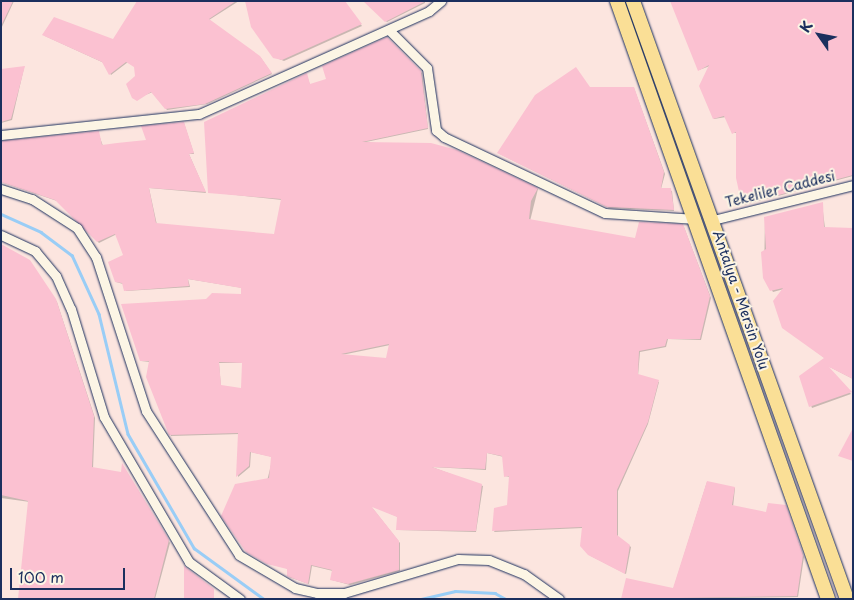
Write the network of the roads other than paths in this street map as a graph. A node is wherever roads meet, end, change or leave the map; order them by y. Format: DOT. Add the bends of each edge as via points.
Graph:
graph roads {
  1 [pos="441,1"];
  2 [pos="617,1"];
  3 [pos="633,1"];
  4 [pos="389,30"];
  5 [pos="1,135"];
  6 [pos="853,185"];
  7 [pos="1,189"];
  8 [pos="696,219"];
  9 [pos="713,220"];
  10 [pos="1,235"];
  11 [pos="240,599"];
  12 [pos="559,599"];
  13 [pos="828,599"];
  14 [pos="847,599"];
  1 -- 4 [label="street"];
  2 -- 8 [label="highway, Antalya - Mersin Yolu"];
  3 -- 9 [label="highway, Antalya - Mersin Yolu"];
  4 -- 5 [label="street" via="199,114"];
  4 -- 8 [label="street" via="427,68 436,130 444,137 605,212"];
  6 -- 9 [label="street, Tekeliler Caddesi"];
  7 -- 12 [label="street" via="32,199 77,228 96,257 146,411 239,555 295,588 317,593 344,593 458,558 489,560 524,574"];
  8 -- 13 [label="highway, Antalya - Mersin Yolu"];
  9 -- 14 [label="highway, Antalya - Mersin Yolu"];
  10 -- 11 [label="street" via="35,251 56,276 71,309 104,417 189,562"];
}
